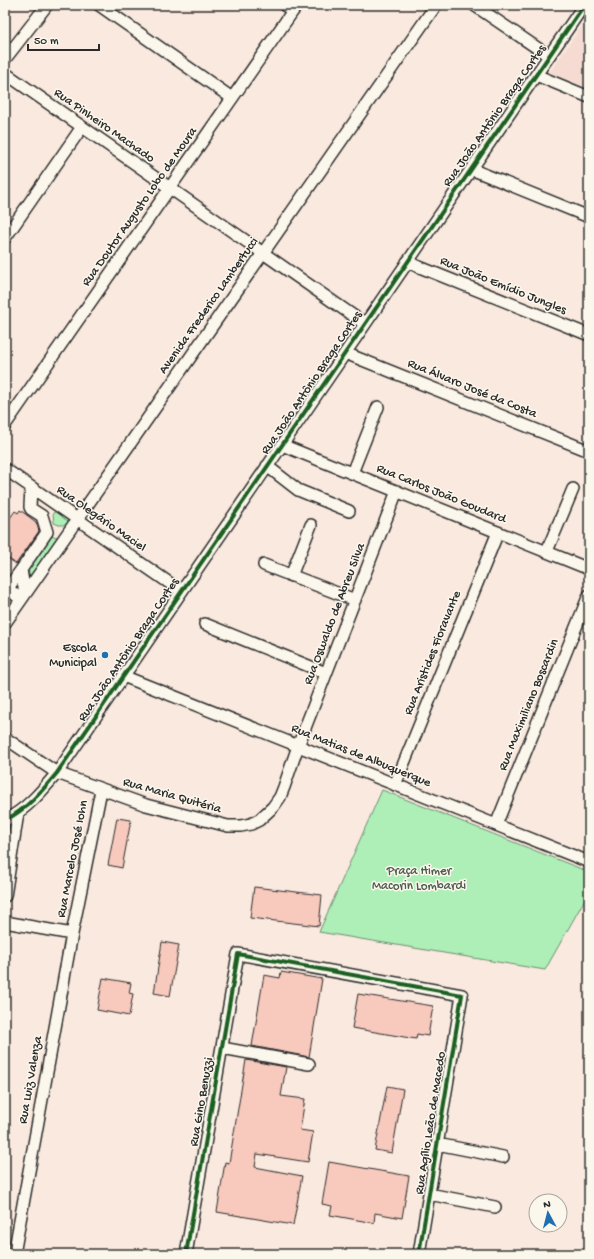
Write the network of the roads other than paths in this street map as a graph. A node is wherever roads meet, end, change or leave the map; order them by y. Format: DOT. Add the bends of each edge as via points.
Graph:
graph roads {
  1 [pos="47,5"];
  2 [pos="99,5"];
  3 [pos="436,5"];
  4 [pos="474,5"];
  5 [pos="584,5"];
  6 [pos="292,7"];
  7 [pos="549,56"];
  8 [pos="5,59"];
  9 [pos="5,73"];
  10 [pos="536,75"];
  11 [pos="589,97"];
  12 [pos="232,98"];
  13 [pos="82,127"];
  14 [pos="471,169"];
  15 [pos="170,188"];
  16 [pos="589,217"];
  17 [pos="5,238"];
  18 [pos="263,253"];
  19 [pos="407,262"];
  20 [pos="365,324"];
  21 [pos="589,335"];
  22 [pos="345,353"];
  23 [pos="378,407"];
  24 [pos="5,425"];
  25 [pos="282,445"];
  26 [pos="589,451"];
  27 [pos="267,466"];
  28 [pos="5,469"];
  29 [pos="352,473"];
  30 [pos="31,487"];
  31 [pos="573,488"];
  32 [pos="397,491"];
  33 [pos="59,506"];
  34 [pos="349,511"];
  35 [pos="42,516"];
  36 [pos="77,519"];
  37 [pos="311,525"];
  38 [pos="47,532"];
  39 [pos="68,532"];
  40 [pos="498,532"];
  41 [pos="547,551"];
  42 [pos="264,565"];
  43 [pos="589,569"];
  44 [pos="21,570"];
  45 [pos="291,576"];
  46 [pos="181,591"];
  47 [pos="589,595"];
  48 [pos="23,597"];
  49 [pos="355,600"];
  50 [pos="5,623"];
  51 [pos="205,624"];
  52 [pos="326,673"];
  53 [pos="123,676"];
  54 [pos="5,738"];
  55 [pos="298,746"];
  56 [pos="56,773"];
  57 [pos="395,785"];
  58 [pos="101,790"];
  59 [pos="18,813"];
  60 [pos="5,820"];
  61 [pos="496,825"];
  62 [pos="589,862"];
  63 [pos="5,896"];
  64 [pos="5,922"];
  65 [pos="72,934"];
  66 [pos="238,954"];
  67 [pos="222,1048"];
  68 [pos="309,1064"];
  69 [pos="437,1144"];
  70 [pos="503,1157"];
  71 [pos="429,1194"];
  72 [pos="495,1207"];
  73 [pos="14,1254"];
  74 [pos="186,1254"];
  75 [pos="419,1254"];
  1 -- 8 [label="street"];
  2 -- 12 [label="street"];
  3 -- 18 [label="street, Avenida Frederico Lambertucci"];
  4 -- 7 [label="street"];
  5 -- 7 [label="street, Rua João Antônio Braga Cortes"];
  6 -- 12 [label="street, Rua Doutor Augusto Lobo de Moura"];
  7 -- 10 [label="street, Rua João Antônio Braga Cortes"];
  9 -- 13 [label="street, Rua Pinheiro Machado"];
  10 -- 11 [label="street"];
  10 -- 14 [label="street, Rua João Antônio Braga Cortes"];
  12 -- 15 [label="street, Rua Doutor Augusto Lobo de Moura"];
  13 -- 15 [label="street, Rua Pinheiro Machado"];
  13 -- 17 [label="street"];
  14 -- 16 [label="street"];
  14 -- 19 [label="street, Rua João Antônio Braga Cortes"];
  15 -- 18 [label="street, Rua Pinheiro Machado"];
  15 -- 24 [label="street, Rua Doutor Augusto Lobo de Moura"];
  18 -- 20 [label="street, Rua Pinheiro Machado"];
  18 -- 36 [label="street, Avenida Frederico Lambertucci"];
  19 -- 20 [label="street, Rua João Antônio Braga Cortes"];
  19 -- 21 [label="street, Rua João Emídio Jungles"];
  20 -- 22 [label="street, Rua João Antônio Braga Cortes"];
  22 -- 25 [label="street, Rua João Antônio Braga Cortes"];
  22 -- 26 [label="street, Rua Álvaro José da Costa"];
  23 -- 29 [label="street"];
  25 -- 27 [label="street, Rua João Antônio Braga Cortes"];
  25 -- 29 [label="street, Rua Carlos João Goudard"];
  27 -- 34 [label="street" via="298,490"];
  27 -- 46 [label="street, Rua João Antônio Braga Cortes"];
  28 -- 30 [label="street, Rua Olegário Maciel"];
  29 -- 32 [label="street, Rua Carlos João Goudard"];
  30 -- 33 [label="street, Rua Olegário Maciel"];
  30 -- 35 [label="street" via="31,510"];
  31 -- 41 [label="street"];
  32 -- 40 [label="street, Rua Carlos João Goudard"];
  32 -- 49 [label="street, Rua Oswaldo de Abreu Silva"];
  33 -- 35 [label="street"];
  33 -- 36 [label="street, Rua Olegário Maciel"];
  35 -- 38 [label="street"];
  36 -- 39 [label="street, Avenida Frederico Lambertucci"];
  36 -- 46 [label="street, Rua Olegário Maciel"];
  37 -- 45 [label="street"];
  38 -- 39 [label="street"];
  38 -- 44 [label="street"];
  39 -- 48 [label="street, Avenida Frederico Lambertucci"];
  40 -- 41 [label="street, Rua Carlos João Goudard"];
  40 -- 57 [label="street, Rua Aristides Fioravante"];
  41 -- 43 [label="street, Rua Carlos João Goudard"];
  42 -- 45 [label="street"];
  44 -- 48 [label="street"];
  44 -- 48 [label="street" via="8,589"];
  45 -- 49 [label="street"];
  46 -- 53 [label="street, Rua João Antônio Braga Cortes"];
  47 -- 61 [label="street, Rua Maximiliano Boscardin"];
  48 -- 50 [label="street, Avenida Frederico Lambertucci"];
  49 -- 52 [label="street, Rua Oswaldo de Abreu Silva"];
  51 -- 52 [label="street"];
  52 -- 55 [label="street, Rua Oswaldo de Abreu Silva"];
  53 -- 55 [label="street, Rua Matias de Albuquerque"];
  53 -- 56 [label="street, Rua João Antônio Braga Cortes"];
  54 -- 56 [label="street, Rua Maria Quitéria"];
  55 -- 57 [label="street, Rua Matias de Albuquerque"];
  55 -- 58 [label="street, Rua Maria Quitéria" via="280,797 273,807 259,820 241,826 214,823"];
  56 -- 58 [label="street, Rua Maria Quitéria"];
  56 -- 59 [label="street, Rua João Antônio Braga Cortes"];
  57 -- 61 [label="street, Rua Matias de Albuquerque"];
  58 -- 65 [label="street, Rua Marcelo José Iohn"];
  59 -- 60 [label="street, Rua João Antônio Braga Cortes"];
  59 -- 63 [label="street"];
  61 -- 62 [label="street, Rua Matias de Albuquerque"];
  64 -- 65 [label="street"];
  65 -- 73 [label="street, Rua Luiz Valenza"];
  66 -- 67 [label="street, Rua Gino Benuzzi"];
  66 -- 69 [label="street, Rua Agílio Leão de Macedo" via="462,995"];
  67 -- 68 [label="street"];
  67 -- 74 [label="street, Rua Gino Benuzzi"];
  69 -- 70 [label="street"];
  69 -- 71 [label="street, Rua Agílio Leão de Macedo"];
  71 -- 72 [label="street"];
  71 -- 75 [label="street, Rua Agílio Leão de Macedo"];
}
